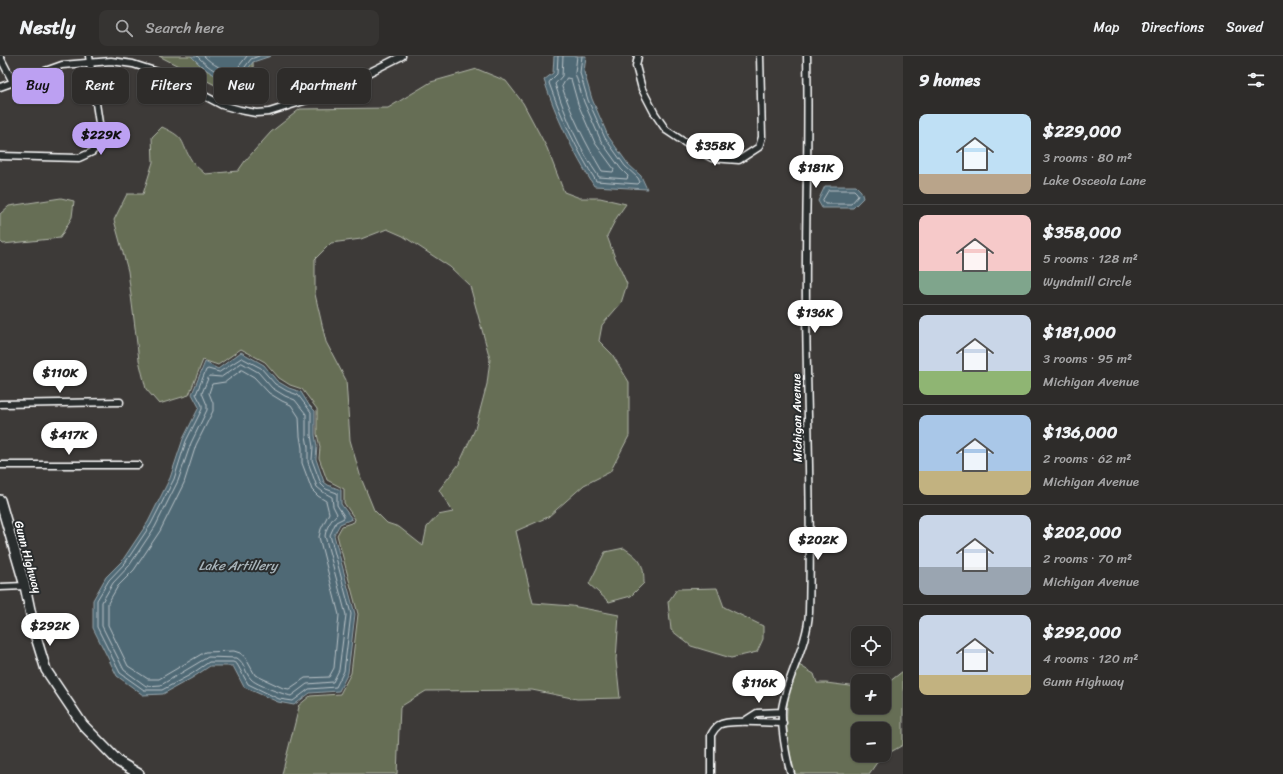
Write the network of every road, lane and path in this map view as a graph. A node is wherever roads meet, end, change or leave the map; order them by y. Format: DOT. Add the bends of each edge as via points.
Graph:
graph roads {
  1 [pos="402,56"];
  2 [pos="638,56"];
  3 [pos="760,56"];
  4 [pos="807,56"];
  5 [pos="0,57"];
  6 [pos="89,59"];
  7 [pos="53,68"];
  8 [pos="12,80"];
  9 [pos="12,82"];
  10 [pos="0,87"];
  11 [pos="0,156"];
  12 [pos="120,402"];
  13 [pos="0,404"];
  14 [pos="138,465"];
  15 [pos="0,466"];
  16 [pos="0,500"];
  17 [pos="25,586"];
  18 [pos="0,587"];
  19 [pos="782,712"];
  20 [pos="743,722"];
  21 [pos="783,723"];
  22 [pos="139,774"];
  23 [pos="711,774"];
  24 [pos="791,774"];
  1 -- 6 [label="street" via="326,94 269,112 256,113 222,104 161,73 133,64"];
  2 -- 3 [label="street" via="636,66 642,89 666,130 712,158 740,160 759,148 762,137"];
  4 -- 19 [label="street, Michigan Avenue" via="809,615"];
  5 -- 8 [label="street"];
  6 -- 7 [label="street"];
  6 -- 11 [label="street" via="100,130 99,144 92,152 79,158"];
  9 -- 10 [label="street"];
  12 -- 13 [label="street"];
  14 -- 15 [label="street"];
  16 -- 17 [label="main road, Gunn Highway"];
  17 -- 18 [label="street"];
  17 -- 22 [label="main road, Gunn Highway" via="46,670 83,726 119,762"];
  19 -- 20 [label="street" via="757,713"];
  19 -- 21 [label="street, Michigan Avenue"];
  20 -- 21 [label="street"];
  20 -- 23 [label="street" via="723,723 714,730 711,741"];
  21 -- 24 [label="street, Michigan Avenue"];
}
